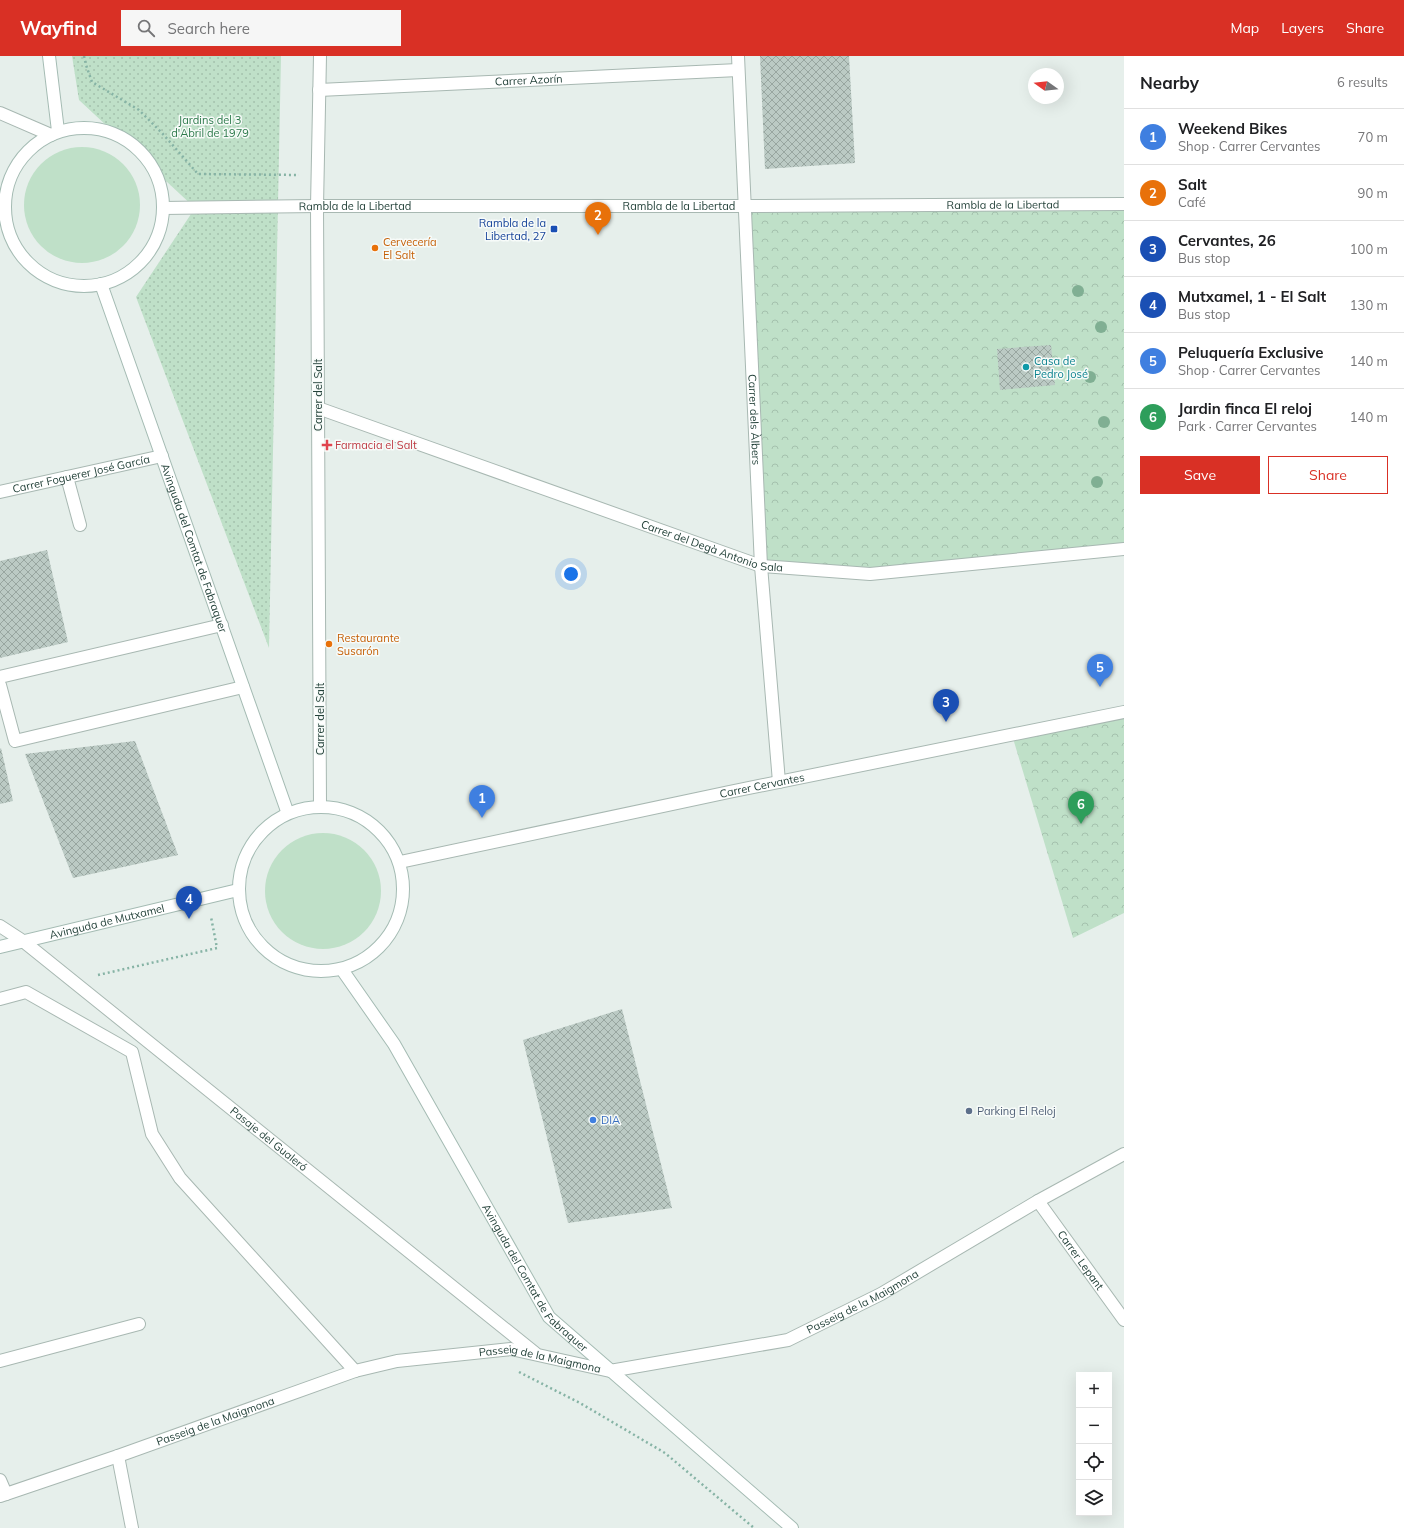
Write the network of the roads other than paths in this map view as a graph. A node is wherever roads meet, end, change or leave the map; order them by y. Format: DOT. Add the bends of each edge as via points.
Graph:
graph roads {
  1 [pos="49,56"];
  2 [pos="320,56"];
  3 [pos="738,56"];
  4 [pos="738,70"];
  5 [pos="319,90"];
  6 [pos="0,113"];
  7 [pos="55,133"];
  8 [pos="1124,204"];
  9 [pos="317,206"];
  10 [pos="744,206"];
  11 [pos="163,208"];
  12 [pos="101,284"];
  13 [pos="318,408"];
  14 [pos="162,456"];
  15 [pos="68,477"];
  16 [pos="0,492"];
  17 [pos="80,525"];
  18 [pos="1124,548"];
  19 [pos="761,566"];
  20 [pos="222,625"];
  21 [pos="0,677"];
  22 [pos="0,684"];
  23 [pos="244,687"];
  24 [pos="1124,712"];
  25 [pos="779,782"];
  26 [pos="320,806"];
  27 [pos="288,811"];
  28 [pos="400,862"];
  29 [pos="238,890"];
  30 [pos="0,926"];
  31 [pos="24,942"];
  32 [pos="0,947"];
  33 [pos="343,971"];
  34 [pos="0,998"];
  35 [pos="1124,1154"];
  36 [pos="1038,1201"];
  37 [pos="1124,1320"];
  38 [pos="139,1324"];
  39 [pos="537,1354"];
  40 [pos="0,1361"];
  41 [pos="355,1371"];
  42 [pos="610,1371"];
  43 [pos="118,1456"];
  44 [pos="0,1480"];
  45 [pos="3,1495"];
  46 [pos="132,1528"];
  47 [pos="792,1528"];
  1 -- 7 [label="street"];
  2 -- 5 [label="street, Carrer del Salt"];
  3 -- 4 [label="street, Carrer dels Àlbers"];
  4 -- 5 [label="street, Carrer Azorín"];
  4 -- 10 [label="street, Carrer dels Àlbers"];
  5 -- 9 [label="street, Carrer del Salt"];
  6 -- 7 [label="street"];
  7 -- 11 [label="street" via="84,127 108,131 130,143 148,160 159,183"];
  7 -- 12 [label="street" via="35,144 17,164 7,188 5,215 12,240 27,262 48,278 74,286"];
  8 -- 10 [label="street, Rambla de la Libertad"];
  9 -- 10 [label="street, Rambla de la Libertad"];
  9 -- 11 [label="street, Rambla de la Libertad"];
  9 -- 13 [label="street, Carrer del Salt"];
  10 -- 19 [label="street, Carrer dels Àlbers"];
  11 -- 12 [label="street" via="158,234 144,257 125,274"];
  12 -- 14 [label="street, Avinguda del Comtat de Fabraquer"];
  13 -- 19 [label="street, Carrer del Degà Antonio Sala"];
  13 -- 26 [label="street, Carrer del Salt"];
  14 -- 15 [label="street, Carrer Foguerer José García"];
  14 -- 20 [label="street, Avinguda del Comtat de Fabraquer"];
  15 -- 16 [label="street, Carrer Foguerer José García"];
  15 -- 17 [label="street"];
  18 -- 19 [label="street, Carrer del Degà Antonio Sala" via="870,574"];
  19 -- 25 [label="street, Carrer dels Àlbers"];
  20 -- 21 [label="street"];
  20 -- 23 [label="street, Avinguda del Comtat de Fabraquer"];
  22 -- 23 [label="street" via="15,741"];
  23 -- 27 [label="street, Avinguda del Comtat de Fabraquer"];
  24 -- 25 [label="street, Carrer Cervantes"];
  25 -- 28 [label="street, Carrer Cervantes"];
  26 -- 27 [label="street"];
  26 -- 28 [label="street" via="349,811 375,825 391,843"];
  27 -- 29 [label="street" via="259,832 247,859"];
  28 -- 33 [label="street" via="404,904 388,941"];
  29 -- 31 [label="street, Avinguda de Mutxamel"];
  29 -- 33 [label="street" via="246,926 275,960 305,972"];
  30 -- 31 [label="street, Pasaje del Gualeró"];
  31 -- 32 [label="street, Avinguda de Mutxamel"];
  31 -- 39 [label="street, Pasaje del Gualeró"];
  33 -- 42 [label="street, Avinguda del Comtat de Fabraquer" via="394,1044 549,1317"];
  34 -- 41 [label="street" via="26,992 132,1052 152,1134 180,1178"];
  35 -- 36 [label="street, Passeig de la Maigmona"];
  36 -- 37 [label="street, Carrer Lepant"];
  36 -- 42 [label="street, Passeig de la Maigmona" via="881,1294 788,1340"];
  38 -- 40 [label="street"];
  39 -- 41 [label="street, Passeig de la Maigmona" via="511,1349 397,1361"];
  39 -- 42 [label="street, Passeig de la Maigmona"];
  41 -- 43 [label="street, Passeig de la Maigmona"];
  42 -- 47 [label="street, Avinguda del Comtat de Fabraquer"];
  43 -- 45 [label="street, Passeig de la Maigmona"];
  43 -- 46 [label="street"];
  44 -- 45 [label="street"];
}
